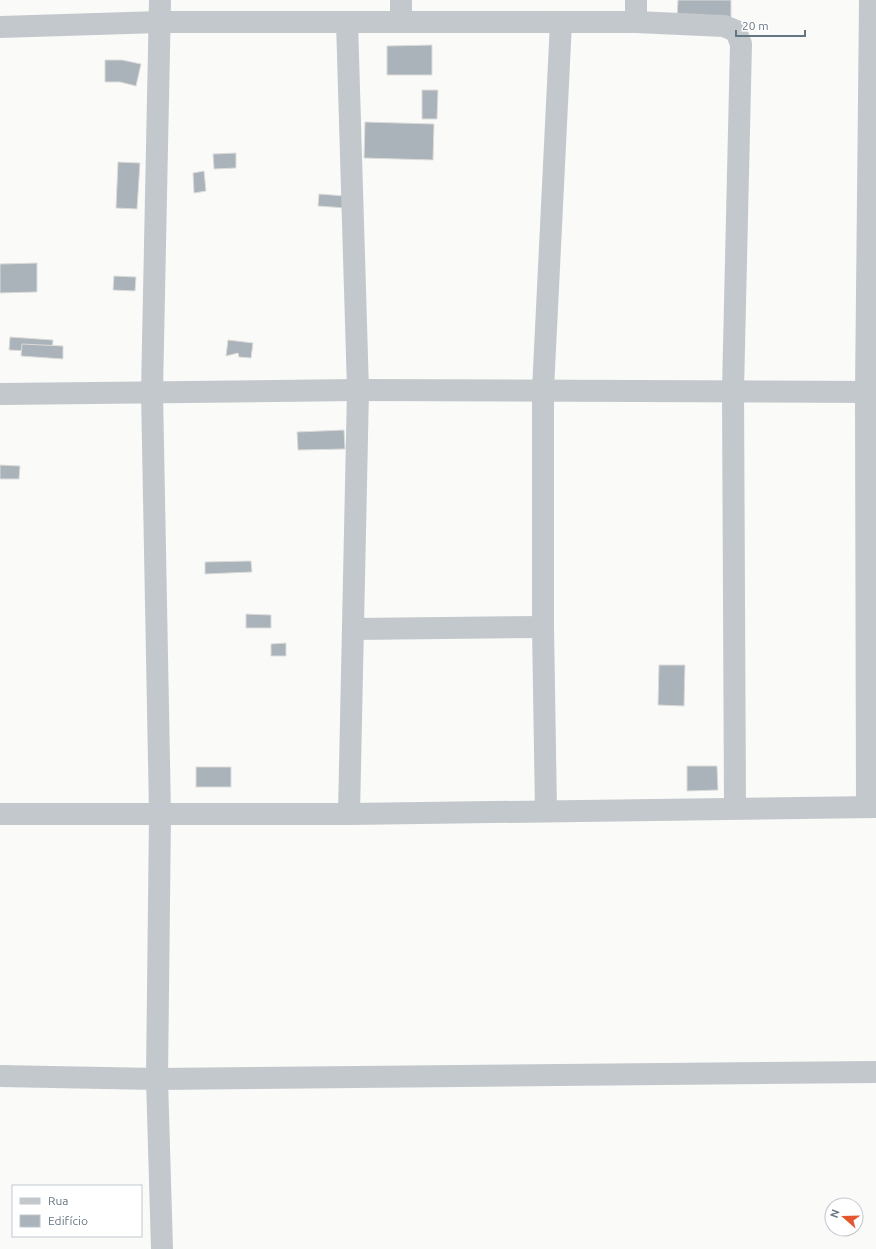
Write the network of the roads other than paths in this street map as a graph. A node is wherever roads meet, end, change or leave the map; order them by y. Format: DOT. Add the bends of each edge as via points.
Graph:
graph roads {
  1 [pos="160,0"];
  2 [pos="401,0"];
  3 [pos="636,0"];
  4 [pos="870,0"];
  5 [pos="160,22"];
  6 [pos="347,22"];
  7 [pos="401,22"];
  8 [pos="561,22"];
  9 [pos="636,22"];
  10 [pos="0,26"];
  11 [pos="358,390"];
  12 [pos="543,390"];
  13 [pos="733,390"];
  14 [pos="152,392"];
  15 [pos="871,392"];
  16 [pos="0,394"];
  17 [pos="543,627"];
  18 [pos="353,629"];
  19 [pos="872,807"];
  20 [pos="735,808"];
  21 [pos="546,811"];
  22 [pos="0,814"];
  23 [pos="160,814"];
  24 [pos="349,814"];
  25 [pos="876,1072"];
  26 [pos="0,1076"];
  27 [pos="157,1079"];
  28 [pos="162,1249"];
  1 -- 5 [label="street"];
  2 -- 7 [label="street"];
  3 -- 9 [label="street"];
  4 -- 15 [label="street"];
  5 -- 6 [label="street"];
  5 -- 10 [label="street"];
  5 -- 14 [label="street"];
  6 -- 7 [label="street"];
  6 -- 11 [label="street"];
  7 -- 8 [label="street"];
  8 -- 9 [label="street"];
  8 -- 12 [label="street"];
  9 -- 13 [label="street" via="724,26 736,31 741,44"];
  11 -- 12 [label="street"];
  11 -- 14 [label="street"];
  11 -- 18 [label="street"];
  12 -- 13 [label="street"];
  12 -- 17 [label="street"];
  13 -- 15 [label="street"];
  13 -- 20 [label="street"];
  14 -- 16 [label="street"];
  14 -- 23 [label="street"];
  15 -- 19 [label="street"];
  17 -- 18 [label="street"];
  17 -- 21 [label="street"];
  18 -- 24 [label="street"];
  19 -- 20 [label="street"];
  20 -- 21 [label="street"];
  21 -- 24 [label="street"];
  22 -- 23 [label="street"];
  23 -- 24 [label="street"];
  23 -- 27 [label="street"];
  25 -- 27 [label="street"];
  26 -- 27 [label="street"];
  27 -- 28 [label="street"];
}
